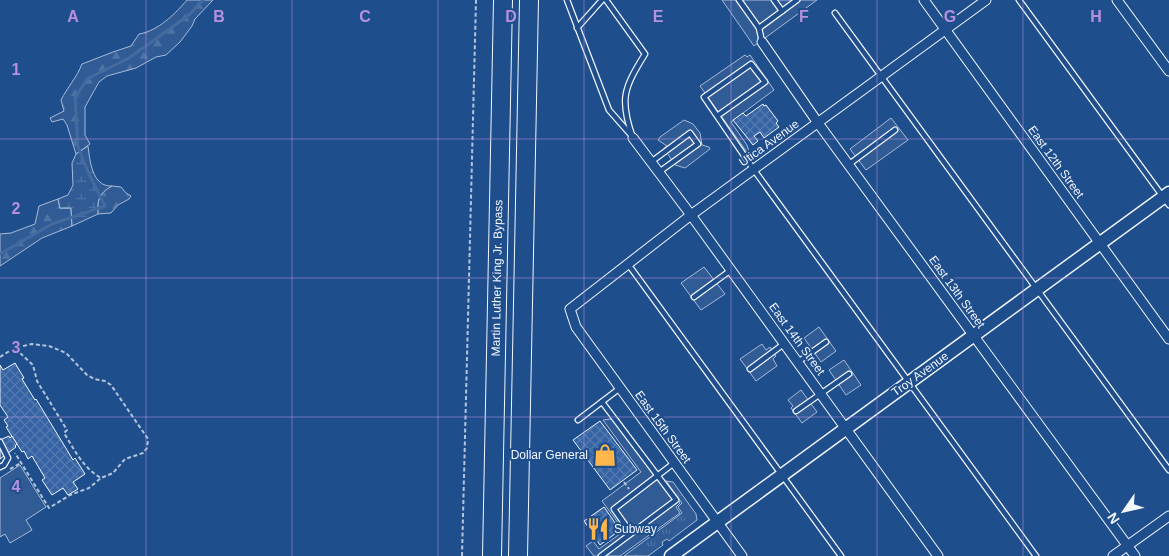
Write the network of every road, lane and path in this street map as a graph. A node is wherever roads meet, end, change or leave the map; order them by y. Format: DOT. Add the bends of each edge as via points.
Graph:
graph roads {
  1 [pos="476,0"];
  2 [pos="503,0"];
  3 [pos="528,0"];
  4 [pos="567,0"];
  5 [pos="604,0"];
  6 [pos="739,0"];
  7 [pos="774,0"];
  8 [pos="797,0"];
  9 [pos="924,0"];
  10 [pos="986,0"];
  11 [pos="1019,0"];
  12 [pos="1117,0"];
  13 [pos="782,11"];
  14 [pos="835,13"];
  15 [pos="577,28"];
  16 [pos="759,28"];
  17 [pos="946,30"];
  18 [pos="762,42"];
  19 [pos="1169,71"];
  20 [pos="882,77"];
  21 [pos="718,116"];
  22 [pos="818,123"];
  23 [pos="895,130"];
  24 [pos="633,138"];
  25 [pos="651,162"];
  26 [pos="848,165"];
  27 [pos="754,170"];
  28 [pos="659,172"];
  29 [pos="1167,198"];
  30 [pos="691,215"];
  31 [pos="1100,243"];
  32 [pos="628,264"];
  33 [pos="731,270"];
  34 [pos="1036,289"];
  35 [pos="694,297"];
  36 [pos="570,309"];
  37 [pos="973,335"];
  38 [pos="1169,339"];
  39 [pos="826,342"];
  40 [pos="785,343"];
  41 [pos="18,347"];
  42 [pos="0,357"];
  43 [pos="798,362"];
  44 [pos="750,369"];
  45 [pos="849,374"];
  46 [pos="909,382"];
  47 [pos="620,388"];
  48 [pos="821,393"];
  49 [pos="602,402"];
  50 [pos="796,411"];
  51 [pos="578,420"];
  52 [pos="846,428"];
  53 [pos="0,442"];
  54 [pos="10,447"];
  55 [pos="674,463"];
  56 [pos="0,467"];
  57 [pos="1169,470"];
  58 [pos="782,475"];
  59 [pos="658,476"];
  60 [pos="101,478"];
  61 [pos="1169,516"];
  62 [pos="718,523"];
  63 [pos="631,533"];
  64 [pos="1127,546"];
  65 [pos="462,556"];
  66 [pos="492,556"];
  67 [pos="518,556"];
  68 [pos="600,556"];
  69 [pos="671,556"];
  70 [pos="742,556"];
  71 [pos="841,556"];
  72 [pos="938,556"];
  73 [pos="1036,556"];
  74 [pos="1114,556"];
  75 [pos="1134,556"];
  1 -- 65 [label="path"];
  2 -- 66 [label="highway, Martin Luther King Jr. Bypass"];
  3 -- 67 [label="highway, Martin Luther King Jr. Bypass"];
  4 -- 15 [label="lane"];
  5 -- 15 [label="lane"];
  5 -- 24 [label="lane" via="646,54 633,73 624,97"];
  6 -- 16 [label="lane"];
  7 -- 13 [label="lane"];
  8 -- 13 [label="lane"];
  9 -- 17 [label="street, East 12th Street"];
  10 -- 17 [label="street, Utica Avenue"];
  11 -- 29 [label="lane"];
  12 -- 19 [label="street"];
  13 -- 16 [label="lane"];
  14 -- 20 [label="lane"];
  15 -- 24 [label="lane" via="609,110"];
  16 -- 18 [label="lane"];
  17 -- 20 [label="street, Utica Avenue"];
  17 -- 31 [label="street, East 12th Street"];
  18 -- 22 [label="street, East 13th Street"];
  20 -- 22 [label="street, Utica Avenue"];
  20 -- 34 [label="lane"];
  21 -- 21 [label="lane" via="765,82 751,64 704,98"];
  21 -- 27 [label="lane"];
  22 -- 26 [label="street, East 13th Street"];
  22 -- 27 [label="street, Utica Avenue"];
  23 -- 26 [label="lane"];
  24 -- 25 [label="street, East 14th Street"];
  25 -- 28 [label="street, East 14th Street"];
  25 -- 28 [label="lane" via="690,133 698,144"];
  26 -- 37 [label="street, East 13th Street"];
  27 -- 30 [label="street, Utica Avenue"];
  27 -- 46 [label="lane"];
  28 -- 30 [label="street, East 14th Street"];
  29 -- 31 [label="street, Troy Avenue"];
  30 -- 32 [label="street, Utica Avenue"];
  30 -- 33 [label="street, East 14th Street"];
  31 -- 34 [label="street, Troy Avenue"];
  31 -- 38 [label="street, East 12th Street"];
  32 -- 36 [label="street, Utica Avenue"];
  32 -- 58 [label="lane"];
  33 -- 35 [label="lane"];
  33 -- 40 [label="street, East 14th Street"];
  34 -- 37 [label="street, Troy Avenue"];
  34 -- 57 [label="lane"];
  36 -- 47 [label="street, East 15th Street" via="576,327"];
  37 -- 46 [label="street, Troy Avenue"];
  37 -- 64 [label="street, East 13th Street"];
  39 -- 43 [label="lane"];
  40 -- 43 [label="street, East 14th Street"];
  40 -- 44 [label="lane"];
  41 -- 42 [label="path"];
  41 -- 60 [label="path" via="20,354 33,365 35,379 67,430 64,432 79,458"];
  41 -- 60 [label="path" via="43,344 66,353 94,379 111,385 148,439 145,451 125,459 113,473"];
  43 -- 48 [label="street, East 14th Street"];
  45 -- 48 [label="lane"];
  46 -- 52 [label="street, Troy Avenue"];
  46 -- 73 [label="lane"];
  47 -- 49 [label="lane"];
  47 -- 55 [label="street, East 15th Street"];
  48 -- 50 [label="lane"];
  48 -- 52 [label="street, East 14th Street"];
  49 -- 51 [label="lane"];
  49 -- 59 [label="lane"];
  52 -- 58 [label="street, Troy Avenue"];
  52 -- 72 [label="street, East 14th Street"];
  53 -- 56 [label="lane" via="8,458"];
  54 -- 60 [label="path" via="49,508 89,488"];
  55 -- 59 [label="lane"];
  55 -- 62 [label="street, East 15th Street"];
  58 -- 62 [label="street, Troy Avenue"];
  58 -- 71 [label="lane"];
  59 -- 63 [label="lane" via="614,509"];
  59 -- 63 [label="lane" via="676,500"];
  61 -- 64 [label="street"];
  62 -- 69 [label="street, Troy Avenue"];
  62 -- 70 [label="street, East 15th Street"];
  63 -- 68 [label="lane"];
  64 -- 74 [label="street"];
  64 -- 75 [label="street, East 13th Street"];
}
